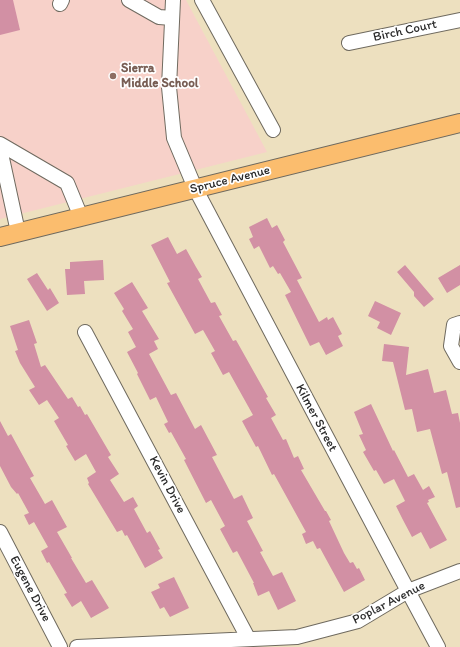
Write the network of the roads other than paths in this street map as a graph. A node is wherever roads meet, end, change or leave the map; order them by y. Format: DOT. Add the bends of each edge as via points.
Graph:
graph roads {
  1 [pos="128,0"];
  2 [pos="173,0"];
  3 [pos="202,0"];
  4 [pos="172,18"];
  5 [pos="460,20"];
  6 [pos="349,43"];
  7 [pos="460,123"];
  8 [pos="273,130"];
  9 [pos="0,144"];
  10 [pos="0,149"];
  11 [pos="195,188"];
  12 [pos="81,217"];
  13 [pos="18,232"];
  14 [pos="0,237"];
  15 [pos="460,323"];
  16 [pos="85,332"];
  17 [pos="460,362"];
  18 [pos="0,532"];
  19 [pos="460,571"];
  20 [pos="408,591"];
  21 [pos="248,638"];
  22 [pos="60,647"];
  23 [pos="77,647"];
  24 [pos="438,647"];
  1 -- 4 [label="street" via="159,17"];
  2 -- 4 [label="street, Kilmer Street"];
  3 -- 8 [label="street"];
  4 -- 11 [label="street, Kilmer Street" via="169,87 174,138"];
  5 -- 6 [label="street, Birch Court"];
  7 -- 11 [label="main road, Spruce Avenue"];
  9 -- 12 [label="street" via="67,183"];
  10 -- 13 [label="street"];
  11 -- 12 [label="main road, Spruce Avenue"];
  11 -- 20 [label="street, Kilmer Street"];
  12 -- 13 [label="main road, Spruce Avenue"];
  13 -- 14 [label="main road, Spruce Avenue"];
  15 -- 17 [label="street" via="454,324 451,346"];
  16 -- 21 [label="street, Kevin Drive"];
  18 -- 22 [label="street, Eugene Drive"];
  19 -- 20 [label="street, Poplar Avenue"];
  20 -- 21 [label="street, Poplar Avenue" via="358,621 297,637"];
  20 -- 24 [label="street, Kilmer Street"];
  21 -- 23 [label="street, Poplar Avenue"];
}
